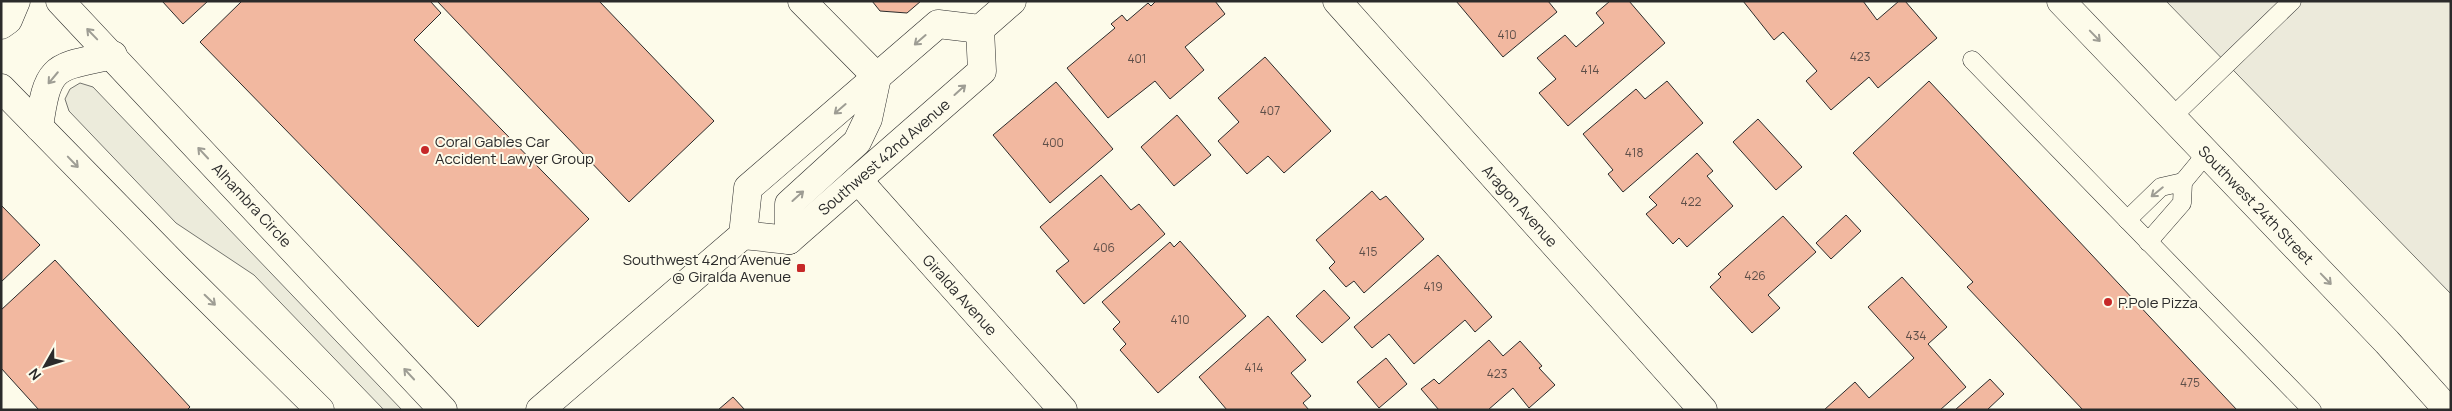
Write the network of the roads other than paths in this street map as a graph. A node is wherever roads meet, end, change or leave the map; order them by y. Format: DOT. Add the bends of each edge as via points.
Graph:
graph roads {
  1 [pos="16,1"];
  2 [pos="60,1"];
  3 [pos="802,1"];
  4 [pos="1012,1"];
  5 [pos="2061,1"];
  6 [pos="2292,1"];
  7 [pos="1341,2"];
  8 [pos="1,25"];
  9 [pos="980,29"];
  10 [pos="113,55"];
  11 [pos="1972,60"];
  12 [pos="877,76"];
  13 [pos="1,88"];
  14 [pos="2172,117"];
  15 [pos="39,127"];
  16 [pos="2207,153"];
  17 [pos="858,180"];
  18 [pos="2183,182"];
  19 [pos="2128,220"];
  20 [pos="743,235"];
  21 [pos="789,240"];
  22 [pos="2148,242"];
  23 [pos="2445,406"];
  24 [pos="320,410"];
  25 [pos="443,410"];
  26 [pos="540,410"];
  27 [pos="1063,410"];
  28 [pos="1703,410"];
  29 [pos="2312,410"];
  1 -- 8 [label="street" via="8,20"];
  10 -- 2 [label="street, Alhambra Circle, one-way"];
  3 -- 12 [label="street"];
  4 -- 9 [label="street"];
  5 -- 14 [label="street, Southwest 24th Street, one-way"];
  6 -- 14 [label="lane"];
  7 -- 28 [label="street, Aragon Avenue"];
  9 -- 12 [label="street, one-way" via="938,24"];
  17 -- 9 [label="street, Southwest 42nd Avenue, one-way" via="982,71"];
  10 -- 15 [label="street, one-way" via="76,63 54,74 45,90"];
  25 -- 10 [label="street, Alhambra Circle, one-way"];
  11 -- 19 [label="lane"];
  12 -- 20 [label="street, one-way" via="748,188"];
  21 -- 12 [label="street, one-way" via="789,204 857,142 868,119"];
  13 -- 15 [label="street"];
  14 -- 16 [label="street, Southwest 24th Street"];
  15 -- 24 [label="street, one-way"];
  16 -- 18 [label="lane"];
  16 -- 23 [label="street, Southwest 24th Street, one-way"];
  17 -- 21 [label="street, Southwest 42nd Avenue"];
  17 -- 27 [label="street, Giralda Avenue"];
  18 -- 19 [label="lane, one-way" via="2161,187"];
  18 -- 22 [label="lane" via="2182,203"];
  19 -- 22 [label="lane"];
  20 -- 21 [label="street"];
  20 -- 26 [label="street"];
  22 -- 29 [label="lane"];
}
